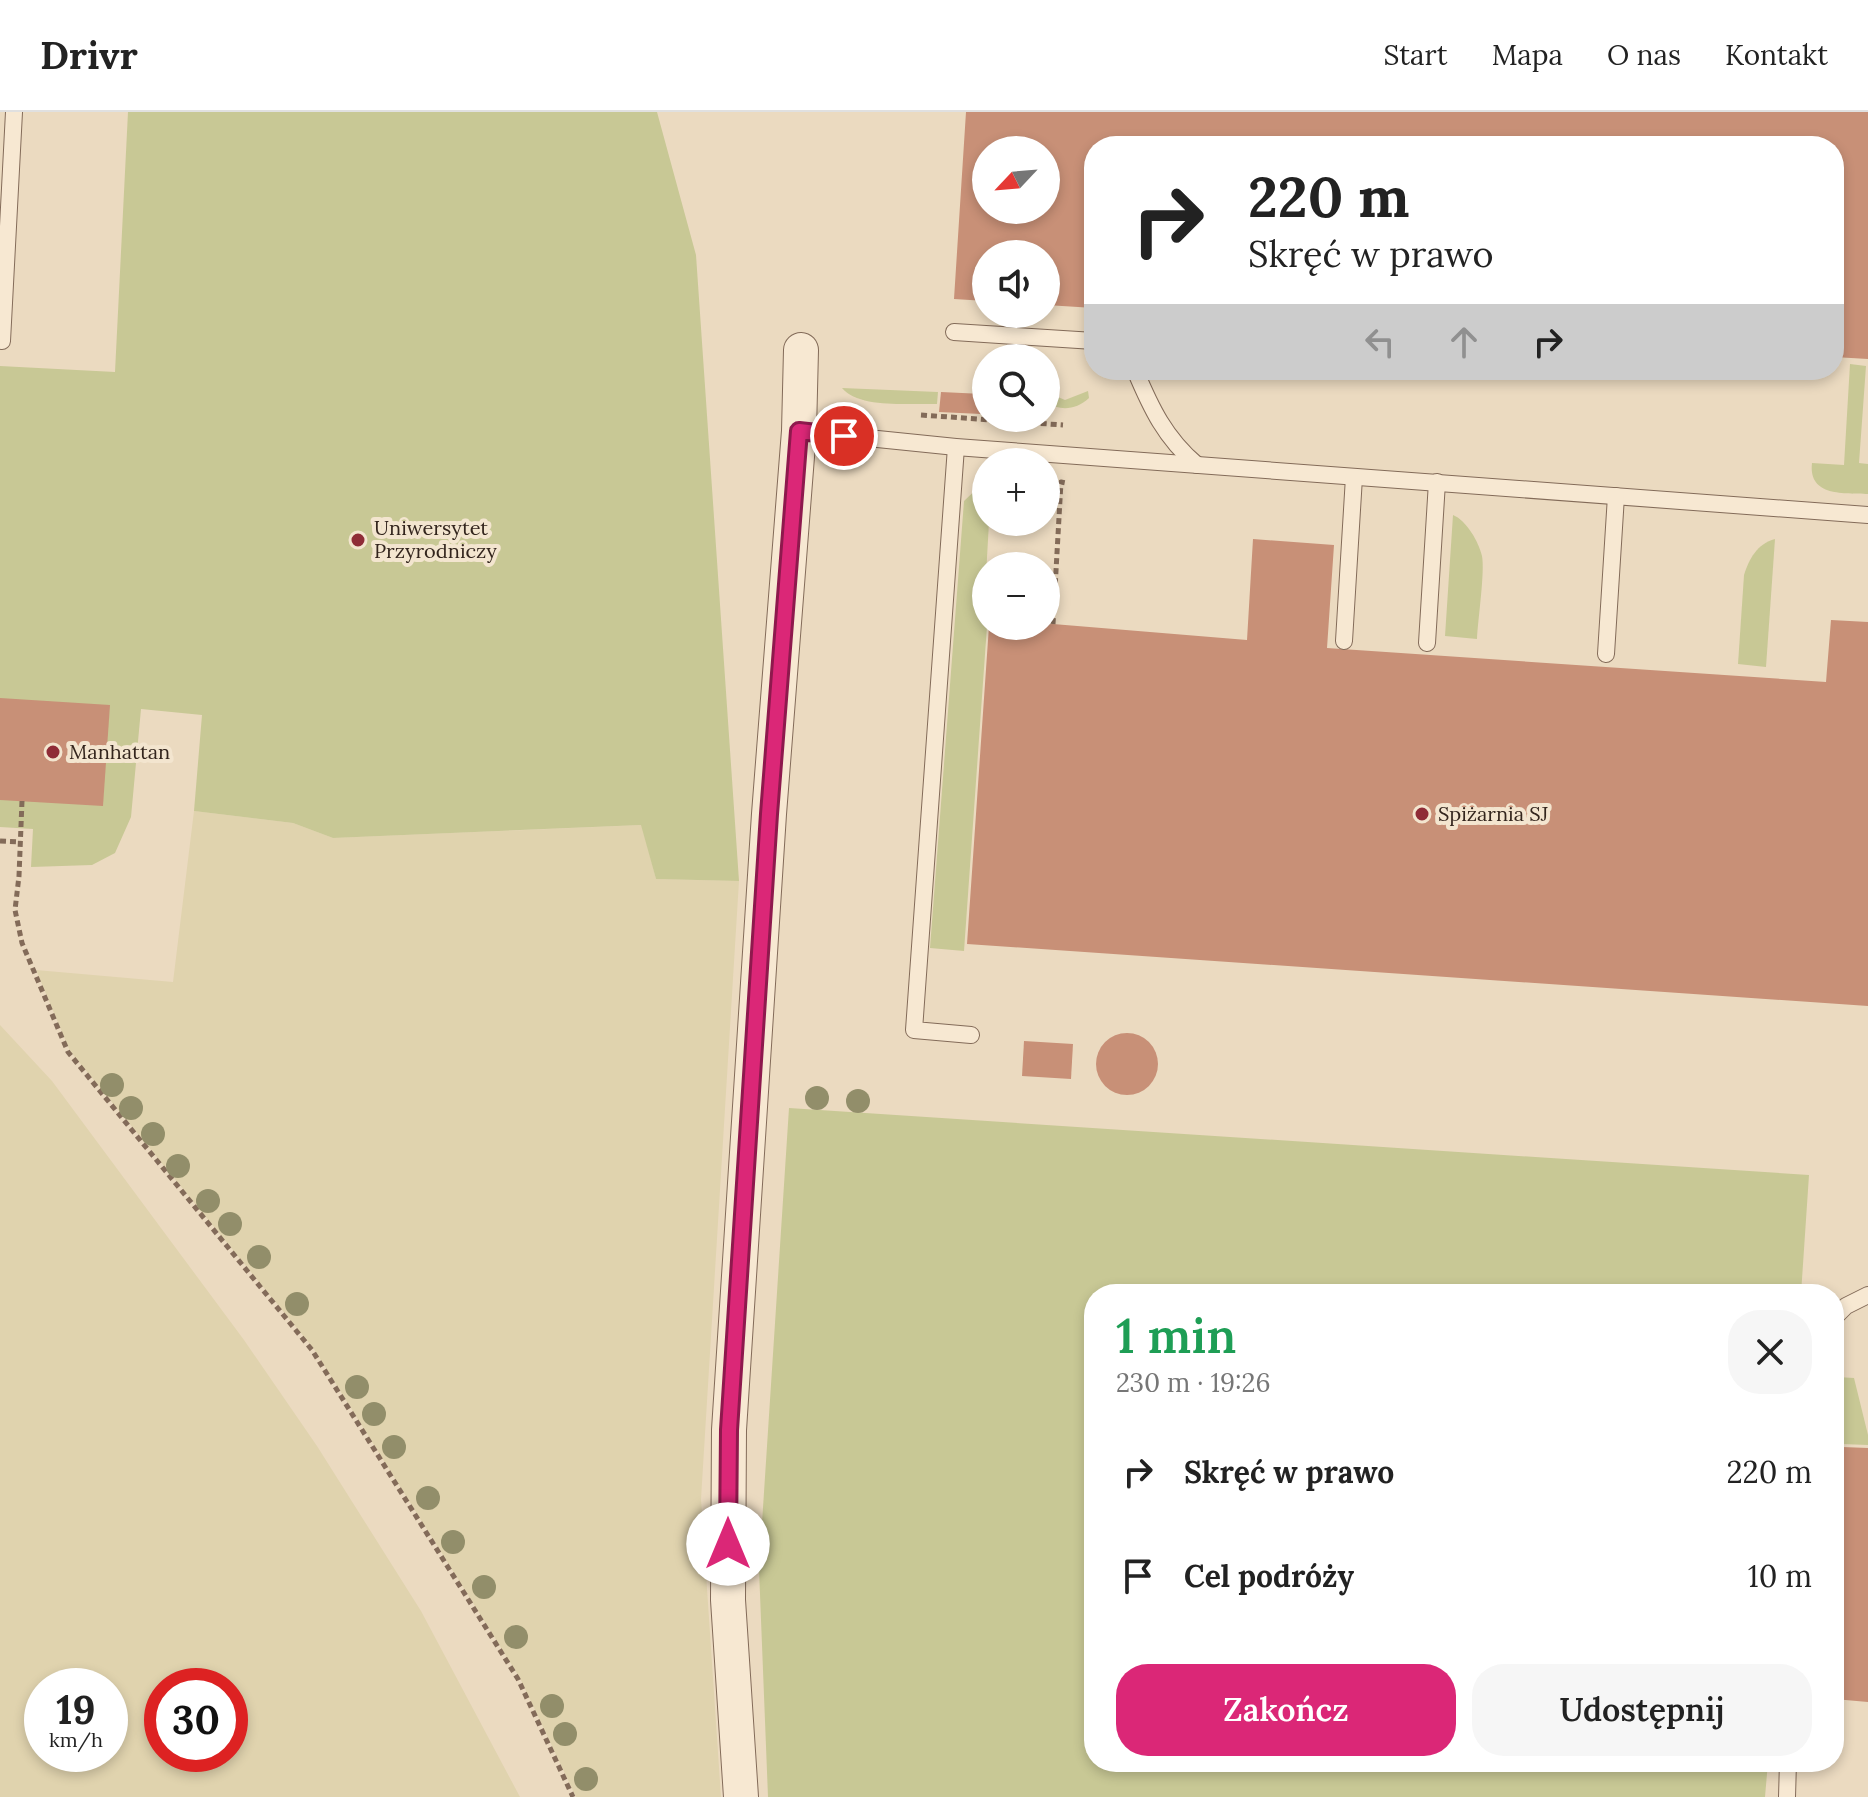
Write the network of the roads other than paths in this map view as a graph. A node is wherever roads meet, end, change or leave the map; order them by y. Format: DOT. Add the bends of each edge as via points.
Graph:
graph roads {
  1 [pos="14,112"];
  2 [pos="2,304"];
  3 [pos="954,332"];
  4 [pos="1084,340"];
  5 [pos="2,341"];
  6 [pos="801,350"];
  7 [pos="1140,380"];
  8 [pos="799,431"];
  9 [pos="956,447"];
  10 [pos="1197,465"];
  11 [pos="1354,477"];
  12 [pos="1437,482"];
  13 [pos="1616,496"];
  14 [pos="1868,515"];
  15 [pos="1344,641"];
  16 [pos="1427,643"];
  17 [pos="1606,654"];
  18 [pos="971,1035"];
  19 [pos="1868,1295"];
  20 [pos="1844,1308"];
  21 [pos="1788,1772"];
  22 [pos="741,1797"];
  23 [pos="1787,1797"];
  1 -- 2 [label="lane"];
  2 -- 5 [label="lane"];
  3 -- 4 [label="lane"];
  6 -- 8 [label="street"];
  7 -- 10 [label="lane" via="1159,422"];
  8 -- 9 [label="lane"];
  8 -- 22 [label="street" via="729,1430 728,1600"];
  9 -- 10 [label="lane"];
  9 -- 18 [label="lane" via="914,1030"];
  10 -- 11 [label="lane"];
  11 -- 12 [label="lane"];
  11 -- 15 [label="lane"];
  12 -- 13 [label="lane"];
  12 -- 16 [label="lane"];
  13 -- 14 [label="lane"];
  13 -- 17 [label="lane"];
  19 -- 20 [label="lane"];
  21 -- 23 [label="lane"];
}
